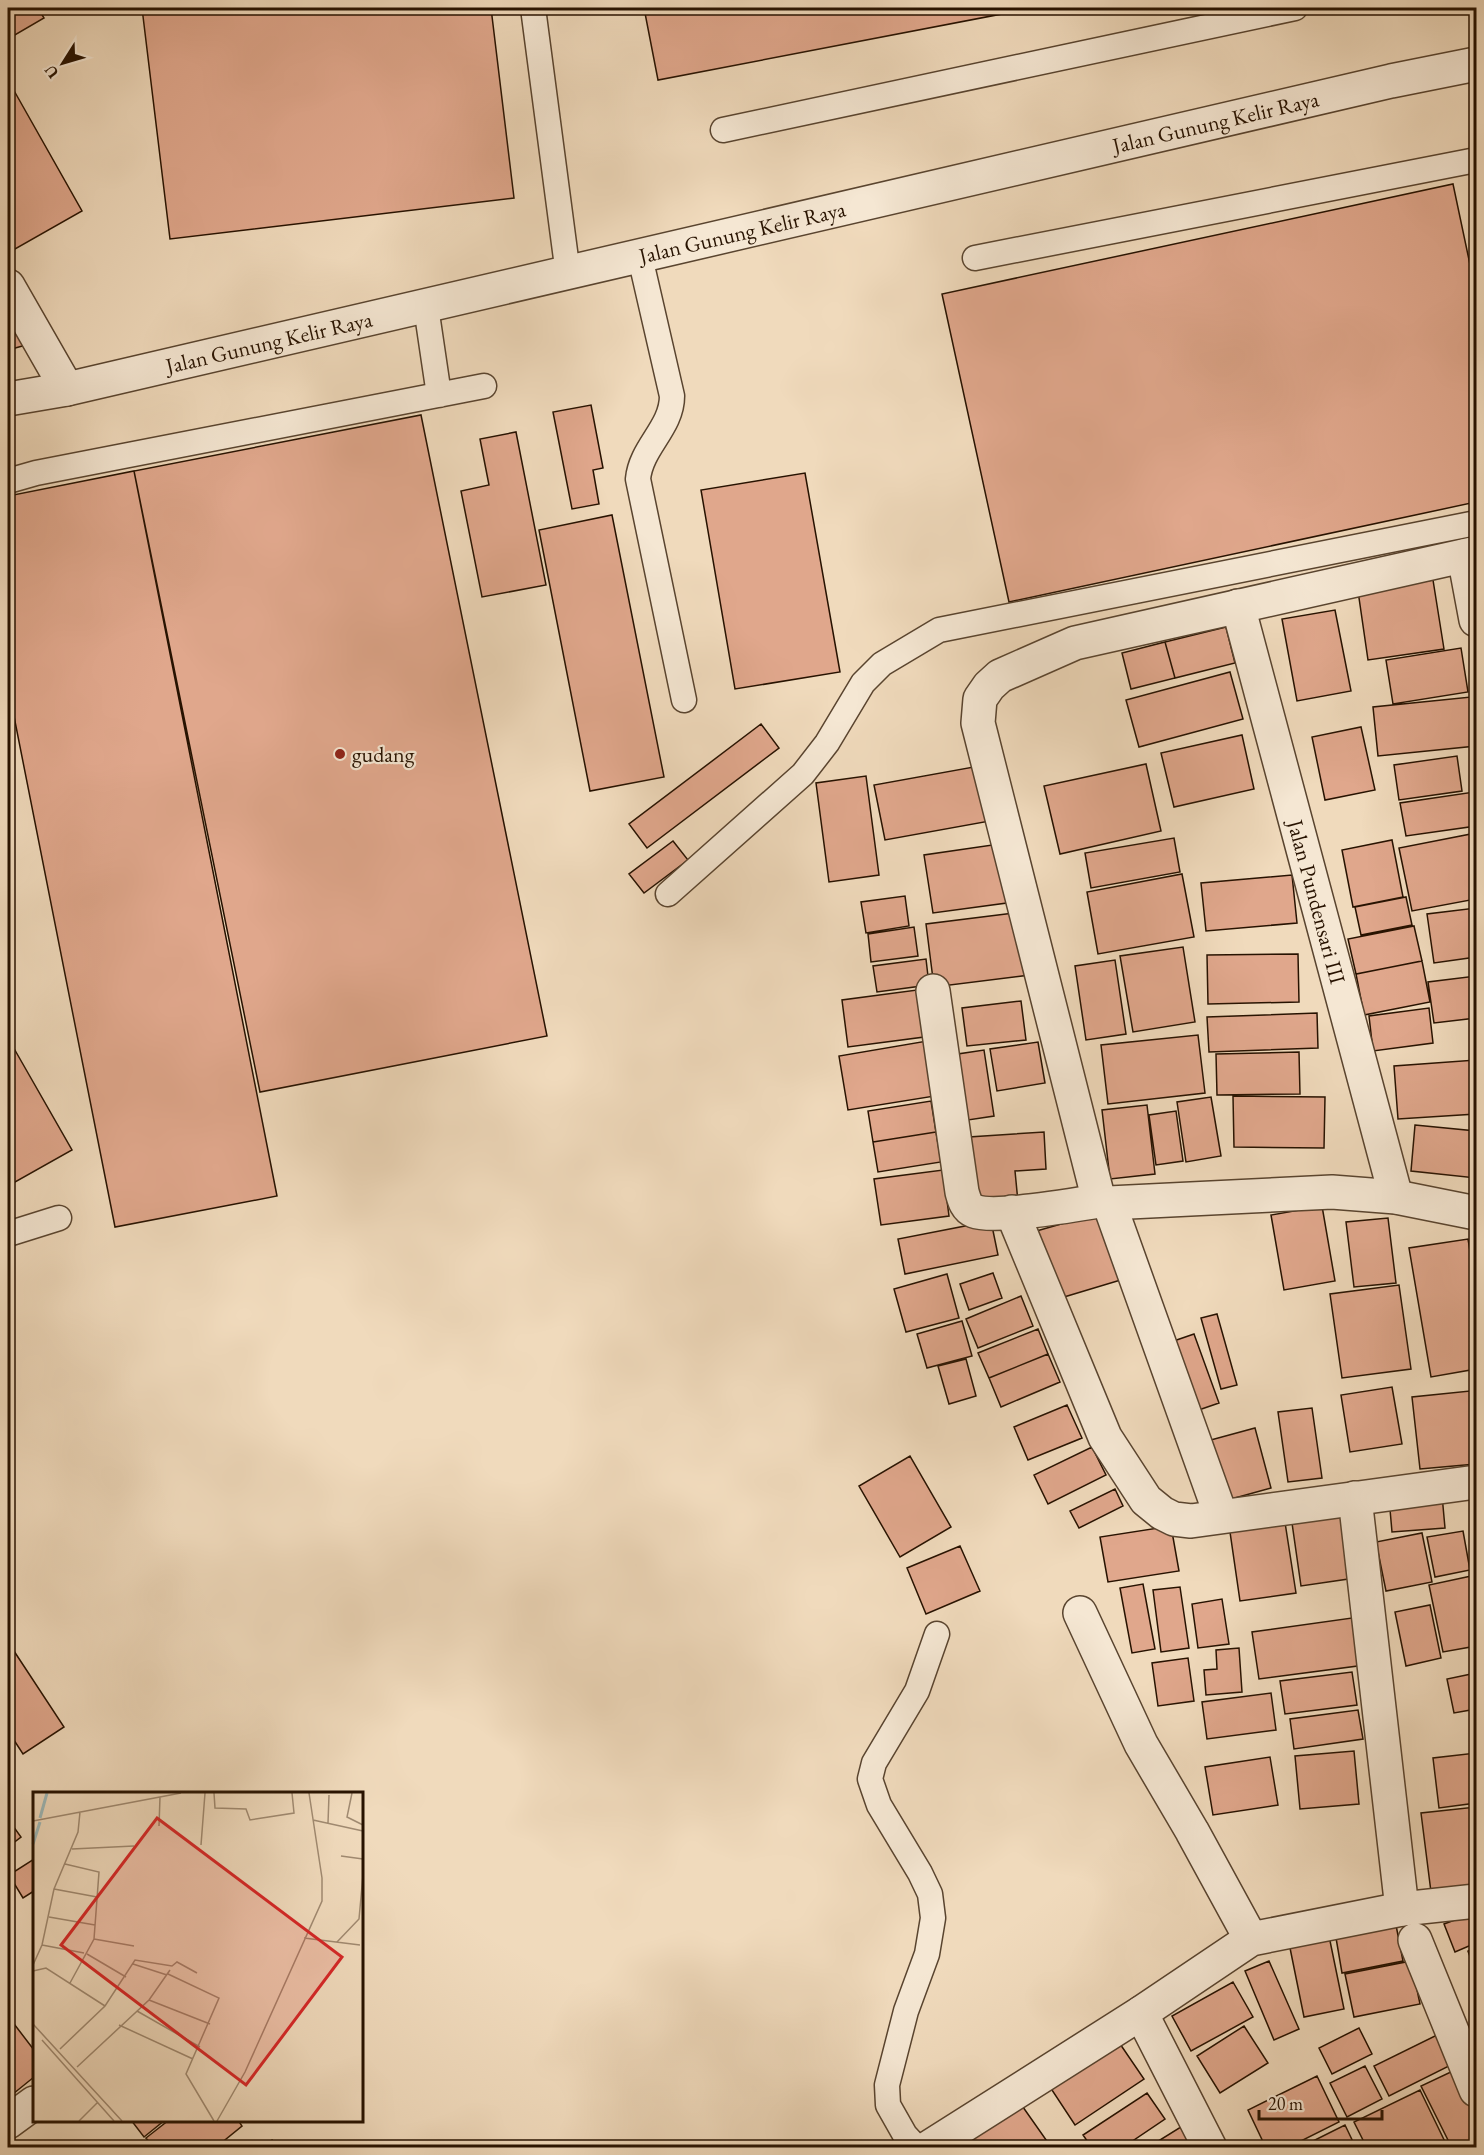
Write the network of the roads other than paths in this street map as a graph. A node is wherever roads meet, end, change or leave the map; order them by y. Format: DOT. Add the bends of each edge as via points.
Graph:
graph roads {
  1 [pos="533,8"];
  2 [pos="1295,8"];
  3 [pos="1476,64"];
  4 [pos="723,130"];
  5 [pos="1476,160"];
  6 [pos="640,257"];
  7 [pos="975,258"];
  8 [pos="568,274"];
  9 [pos="8,286"];
  10 [pos="426,307"];
  11 [pos="484,386"];
  12 [pos="67,389"];
  13 [pos="439,395"];
  14 [pos="8,399"];
  15 [pos="8,481"];
  16 [pos="1476,523"];
  17 [pos="1470,555"];
  18 [pos="1238,606"];
  19 [pos="1476,620"];
  20 [pos="684,700"];
  21 [pos="668,894"];
  22 [pos="933,991"];
  23 [pos="1396,1197"];
  24 [pos="1104,1202"];
  25 [pos="1012,1212"];
  26 [pos="1476,1213"];
  27 [pos="59,1218"];
  28 [pos="8,1234"];
  29 [pos="1476,1482"];
  30 [pos="1355,1498"];
  31 [pos="1221,1516"];
  32 [pos="1080,1613"];
  33 [pos="937,1634"];
  34 [pos="1476,1901"];
  35 [pos="1402,1909"];
  36 [pos="1251,1939"];
  37 [pos="1415,1940"];
  38 [pos="1141,2013"];
  39 [pos="1476,2090"];
  40 [pos="33,2104"];
  41 [pos="8,2122"];
  42 [pos="917,2148"];
  43 [pos="928,2148"];
  44 [pos="1210,2148"];
  1 -- 8 [label="lane"];
  2 -- 4 [label="lane"];
  3 -- 6 [label="street, Jalan Gunung Kelir Raya"];
  5 -- 7 [label="lane"];
  6 -- 8 [label="street, Jalan Gunung Kelir Raya"];
  6 -- 20 [label="lane" via="672,408 645,455 638,479"];
  8 -- 10 [label="street, Jalan Gunung Kelir Raya"];
  9 -- 12 [label="street"];
  10 -- 12 [label="street, Jalan Gunung Kelir Raya"];
  10 -- 13 [label="lane"];
  11 -- 13 [label="lane"];
  12 -- 14 [label="street, Jalan Gunung Kelir Raya"];
  13 -- 15 [label="lane"];
  16 -- 21 [label="lane" via="939,630 882,664 862,683 827,743 803,774"];
  17 -- 18 [label="street"];
  17 -- 19 [label="street"];
  18 -- 23 [label="street, Jalan Pundensari III"];
  18 -- 24 [label="street" via="1075,643 1000,676 980,699 978,723"];
  22 -- 25 [label="street" via="964,1199 972,1210 979,1212"];
  23 -- 24 [label="street" via="1332,1192"];
  23 -- 26 [label="street"];
  24 -- 25 [label="street"];
  24 -- 31 [label="street"];
  25 -- 31 [label="street" via="1105,1437 1146,1500 1174,1520"];
  27 -- 28 [label="lane"];
  29 -- 30 [label="street"];
  30 -- 31 [label="street"];
  30 -- 35 [label="street"];
  32 -- 36 [label="street" via="1142,1744"];
  33 -- 42 [label="lane" via="917,1691 874,1763 870,1779 879,1805 930,1894 933,1918 927,1954 906,2011 887,2085 888,2105"];
  34 -- 35 [label="street"];
  35 -- 36 [label="street"];
  36 -- 38 [label="street"];
  37 -- 39 [label="street"];
  38 -- 43 [label="street"];
  38 -- 44 [label="street"];
  40 -- 41 [label="street"];
}
